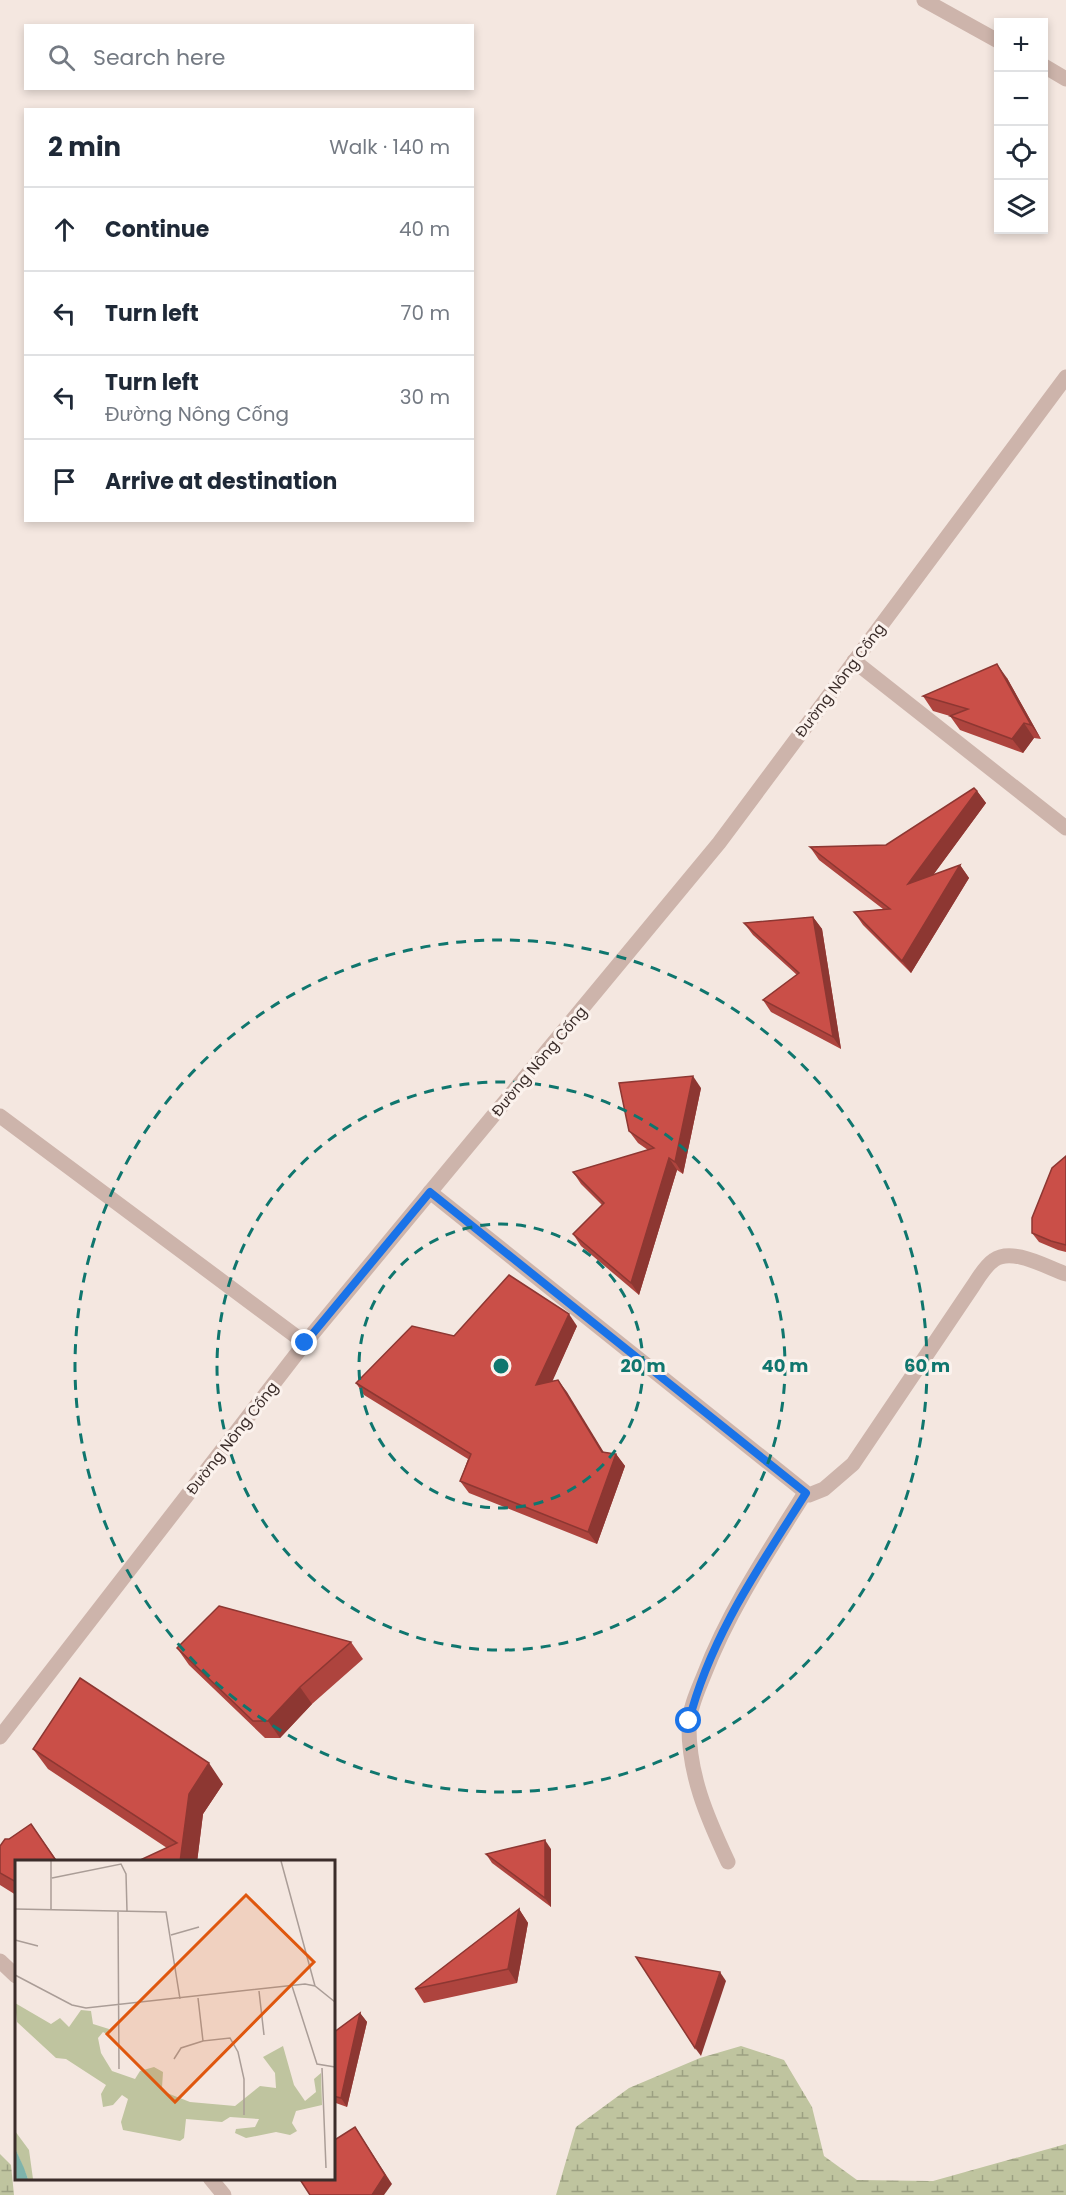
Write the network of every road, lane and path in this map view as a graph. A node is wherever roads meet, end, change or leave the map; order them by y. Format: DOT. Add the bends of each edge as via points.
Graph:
graph roads {
  1 [pos="924,0"];
  2 [pos="994,38"];
  3 [pos="1048,68"];
  4 [pos="1066,79"];
  5 [pos="1066,376"];
  6 [pos="854,661"];
  7 [pos="1066,828"];
  8 [pos="0,1116"];
  9 [pos="430,1192"];
  10 [pos="1066,1274"];
  11 [pos="305,1343"];
  12 [pos="806,1493"];
  13 [pos="0,1737"];
  14 [pos="728,1862"];
  15 [pos="0,1960"];
  16 [pos="15,1975"];
  17 [pos="212,2180"];
  18 [pos="224,2195"];
  1 -- 2 [label="street"];
  3 -- 4 [label="street"];
  5 -- 6 [label="street, Đường Nông Cống"];
  6 -- 7 [label="street"];
  6 -- 9 [label="street, Đường Nông Cống" via="719,843"];
  8 -- 11 [label="street"];
  9 -- 11 [label="street, Đường Nông Cống"];
  9 -- 12 [label="street"];
  10 -- 12 [label="street" via="1017,1255 992,1261 853,1464 818,1493"];
  11 -- 13 [label="street, Đường Nông Cống"];
  12 -- 14 [label="street" via="734,1608 716,1644 689,1721 698,1791"];
  15 -- 16 [label="street"];
  17 -- 18 [label="street"];
}
